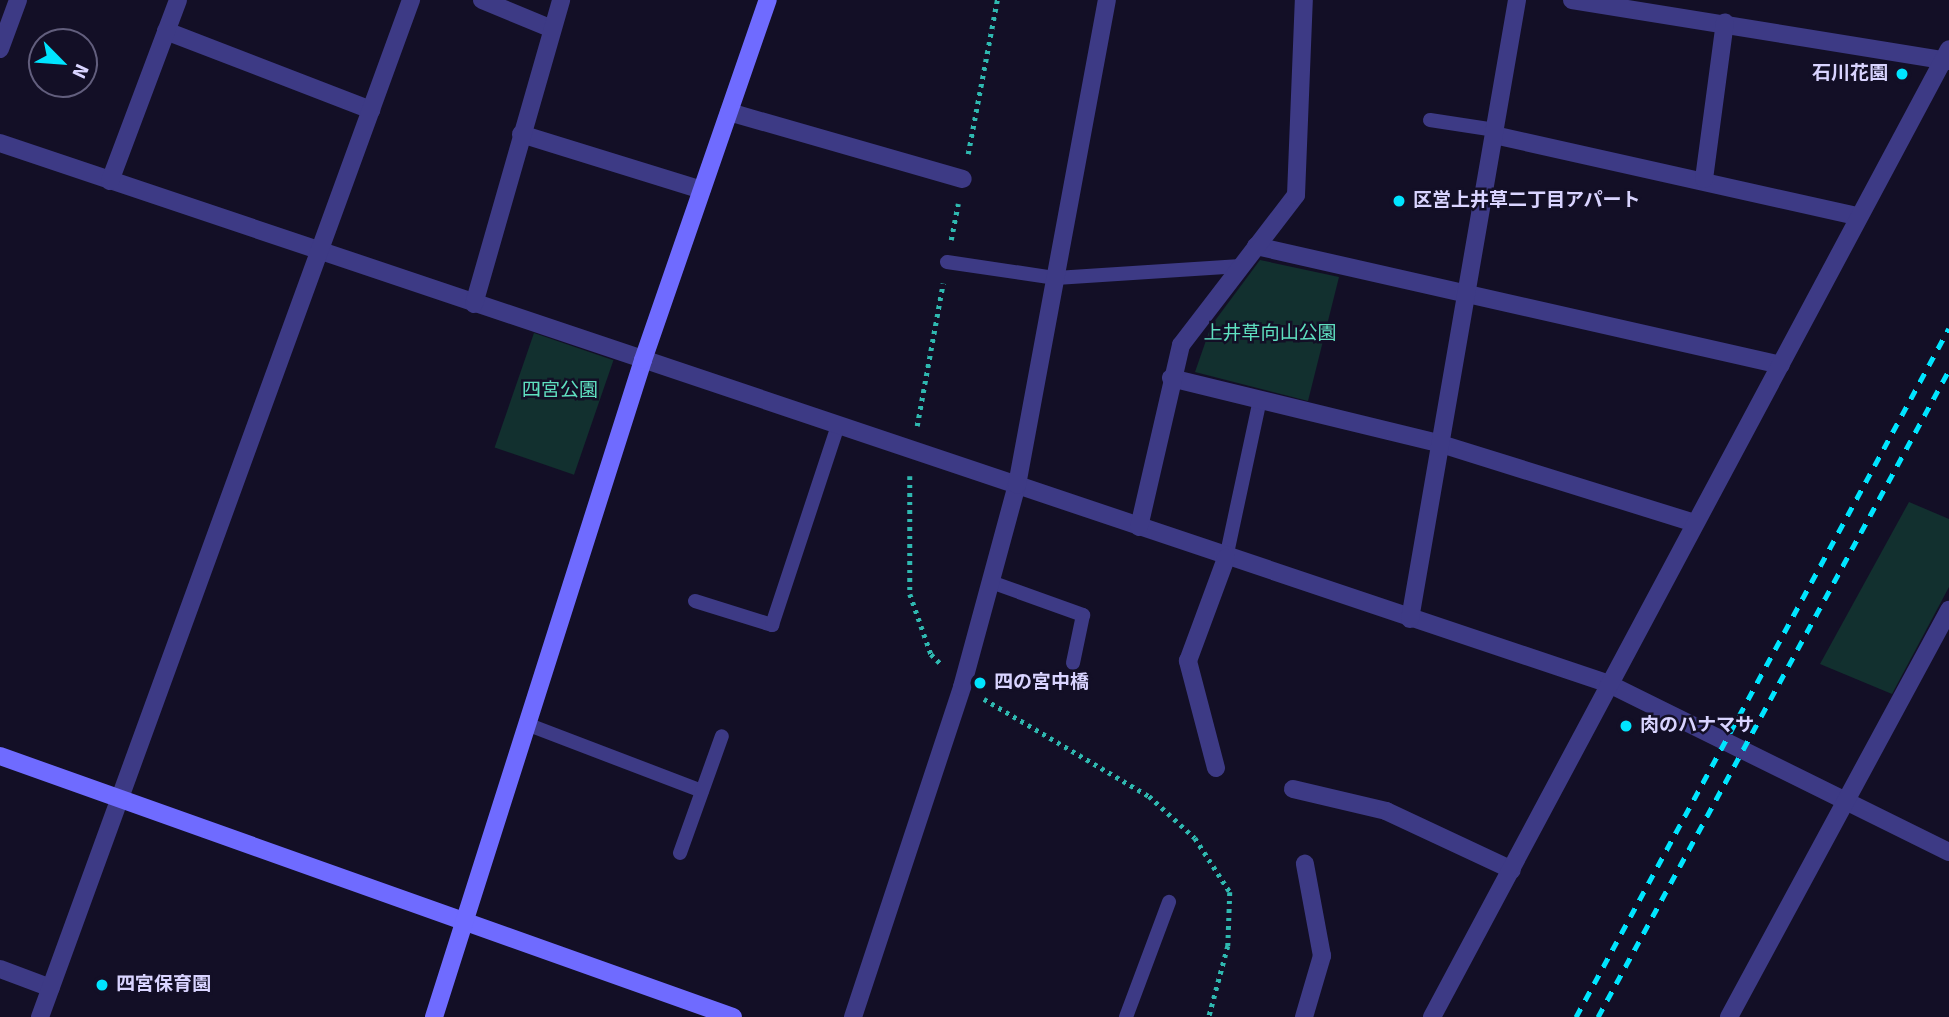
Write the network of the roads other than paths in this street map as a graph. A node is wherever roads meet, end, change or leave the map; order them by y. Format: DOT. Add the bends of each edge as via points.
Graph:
graph roads {
  1 [pos="18,0"];
  2 [pos="178,0"];
  3 [pos="411,0"];
  4 [pos="481,0"];
  5 [pos="561,0"];
  6 [pos="768,0"];
  7 [pos="1107,0"];
  8 [pos="1304,0"];
  9 [pos="1517,0"];
  10 [pos="1572,0"];
  11 [pos="1725,22"];
  12 [pos="550,28"];
  13 [pos="166,31"];
  14 [pos="0,49"];
  15 [pos="1947,56"];
  16 [pos="371,110"];
  17 [pos="729,112"];
  18 [pos="1430,120"];
  19 [pos="1494,133"];
  20 [pos="521,134"];
  21 [pos="0,143"];
  22 [pos="963,178"];
  23 [pos="1704,179"];
  24 [pos="110,180"];
  25 [pos="702,190"];
  26 [pos="1857,216"];
  27 [pos="1256,246"];
  28 [pos="320,252"];
  29 [pos="947,262"];
  30 [pos="1241,266"];
  31 [pos="1056,278"];
  32 [pos="1465,292"];
  33 [pos="474,304"];
  34 [pos="643,360"];
  35 [pos="1781,365"];
  36 [pos="1171,377"];
  37 [pos="1260,399"];
  38 [pos="838,425"];
  39 [pos="1441,444"];
  40 [pos="1017,485"];
  41 [pos="1695,523"];
  42 [pos="1139,527"];
  43 [pos="1226,558"];
  44 [pos="991,582"];
  45 [pos="695,601"];
  46 [pos="1949,610"];
  47 [pos="1410,619"];
  48 [pos="1073,663"];
  49 [pos="1609,684"];
  50 [pos="529,725"];
  51 [pos="722,736"];
  52 [pos="0,756"];
  53 [pos="1216,768"];
  54 [pos="1293,789"];
  55 [pos="702,790"];
  56 [pos="120,798"];
  57 [pos="1844,800"];
  58 [pos="1949,852"];
  59 [pos="680,853"];
  60 [pos="1305,864"];
  61 [pos="1513,870"];
  62 [pos="1169,902"];
  63 [pos="465,926"];
  64 [pos="0,969"];
  65 [pos="51,988"];
  66 [pos="40,1017"];
  67 [pos="434,1017"];
  68 [pos="733,1017"];
  69 [pos="853,1017"];
  70 [pos="1126,1017"];
  71 [pos="1304,1017"];
  72 [pos="1432,1017"];
  73 [pos="1729,1017"];
  1 -- 14 [label="street"];
  2 -- 13 [label="street"];
  3 -- 16 [label="street"];
  4 -- 12 [label="street"];
  5 -- 12 [label="street"];
  6 -- 17 [label="street"];
  7 -- 31 [label="street"];
  8 -- 27 [label="street" via="1296,195"];
  9 -- 19 [label="street"];
  10 -- 11 [label="street"];
  11 -- 15 [label="street"];
  11 -- 23 [label="street"];
  12 -- 20 [label="street"];
  13 -- 16 [label="street"];
  13 -- 24 [label="street"];
  15 -- 26 [label="street"];
  16 -- 28 [label="street"];
  17 -- 22 [label="street"];
  17 -- 25 [label="street"];
  18 -- 19 [label="lane"];
  19 -- 23 [label="street"];
  19 -- 32 [label="street"];
  20 -- 25 [label="street"];
  20 -- 33 [label="street"];
  21 -- 24 [label="street"];
  23 -- 26 [label="street"];
  24 -- 28 [label="street"];
  25 -- 34 [label="street"];
  26 -- 35 [label="street"];
  27 -- 30 [label="street"];
  27 -- 32 [label="street"];
  28 -- 33 [label="street"];
  28 -- 56 [label="street"];
  29 -- 31 [label="lane"];
  30 -- 31 [label="lane"];
  30 -- 36 [label="street" via="1181,345"];
  31 -- 40 [label="street"];
  32 -- 35 [label="street"];
  32 -- 39 [label="street"];
  33 -- 34 [label="street"];
  34 -- 38 [label="street"];
  34 -- 50 [label="street"];
  35 -- 41 [label="street"];
  36 -- 37 [label="street"];
  36 -- 42 [label="street"];
  37 -- 39 [label="street"];
  37 -- 43 [label="lane"];
  38 -- 40 [label="street"];
  38 -- 45 [label="lane" via="772,625"];
  39 -- 41 [label="street"];
  39 -- 47 [label="street"];
  40 -- 42 [label="street"];
  40 -- 44 [label="street"];
  41 -- 49 [label="street"];
  42 -- 43 [label="street"];
  43 -- 47 [label="street"];
  43 -- 53 [label="street" via="1188,661"];
  44 -- 48 [label="lane" via="1083,615"];
  44 -- 69 [label="street"];
  46 -- 57 [label="street"];
  47 -- 49 [label="street"];
  49 -- 57 [label="street"];
  49 -- 61 [label="street"];
  50 -- 55 [label="lane"];
  50 -- 63 [label="street"];
  51 -- 55 [label="lane"];
  52 -- 56 [label="street"];
  54 -- 61 [label="street" via="1386,811"];
  55 -- 59 [label="lane"];
  56 -- 63 [label="street"];
  56 -- 65 [label="street"];
  57 -- 58 [label="street"];
  57 -- 73 [label="street"];
  60 -- 71 [label="street" via="1322,956"];
  61 -- 72 [label="street"];
  62 -- 70 [label="lane"];
  63 -- 67 [label="street"];
  63 -- 68 [label="street"];
  64 -- 65 [label="street"];
  65 -- 66 [label="street"];
}
